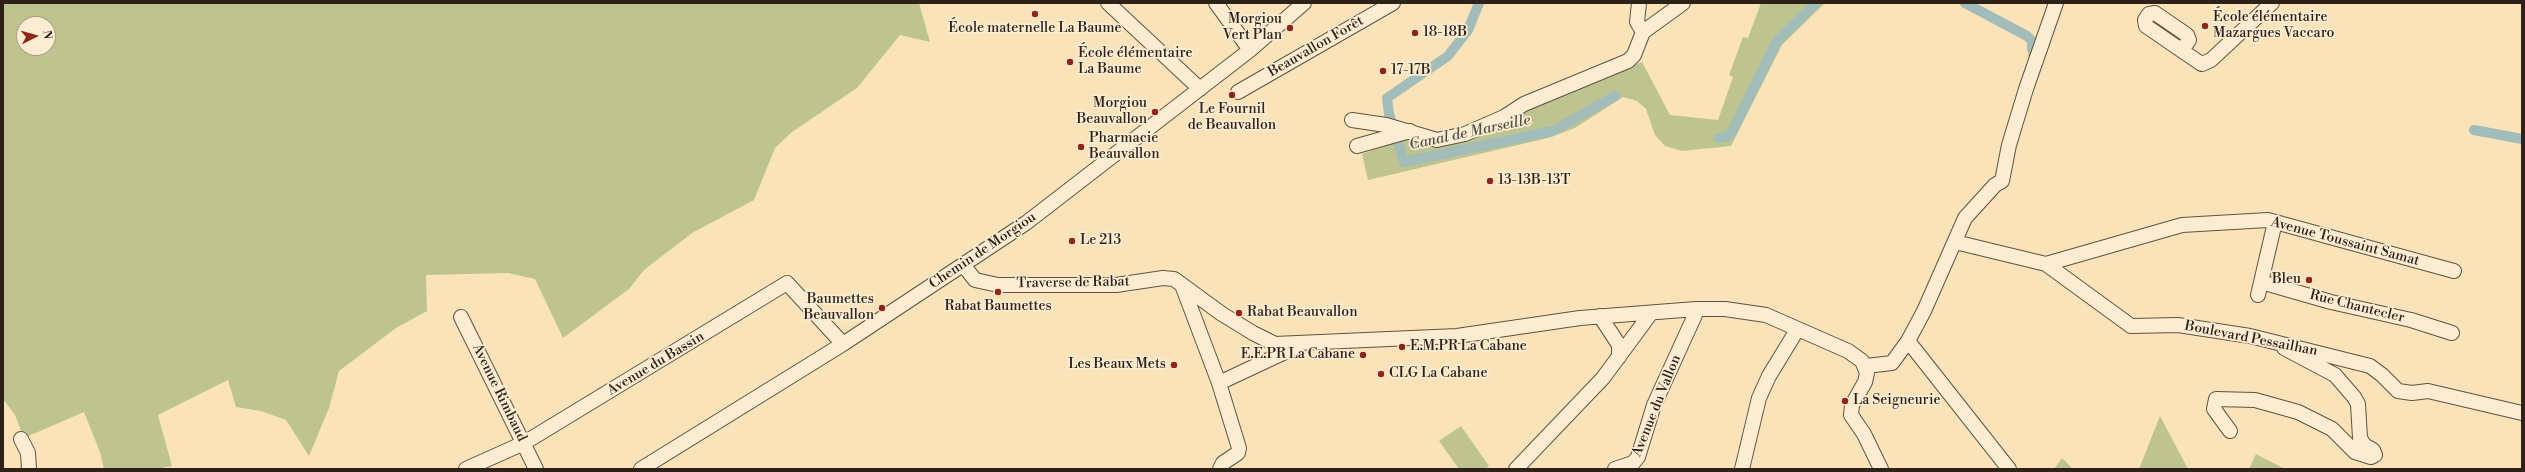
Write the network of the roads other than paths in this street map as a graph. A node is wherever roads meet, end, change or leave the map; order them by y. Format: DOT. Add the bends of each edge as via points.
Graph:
graph roads {
  1 [pos="1108,3"];
  2 [pos="1216,3"];
  3 [pos="1304,3"];
  4 [pos="1393,3"];
  5 [pos="1639,3"];
  6 [pos="1683,3"];
  7 [pos="2056,3"];
  8 [pos="2272,3"];
  9 [pos="1643,32"];
  10 [pos="1250,50"];
  11 [pos="2182,50"];
  12 [pos="1200,89"];
  13 [pos="1238,92"];
  14 [pos="1352,120"];
  15 [pos="1410,131"];
  16 [pos="1357,146"];
  17 [pos="2274,222"];
  18 [pos="1955,242"];
  19 [pos="2046,264"];
  20 [pos="964,266"];
  21 [pos="2454,271"];
  22 [pos="1182,285"];
  23 [pos="1695,312"];
  24 [pos="1651,313"];
  25 [pos="1620,314"];
  26 [pos="1600,316"];
  27 [pos="461,317"];
  28 [pos="1791,327"];
  29 [pos="2452,333"];
  30 [pos="1908,341"];
  31 [pos="2274,341"];
  32 [pos="843,344"];
  33 [pos="1302,344"];
  34 [pos="1619,351"];
  35 [pos="1866,366"];
  36 [pos="1219,383"];
  37 [pos="2522,413"];
  38 [pos="2230,431"];
  39 [pos="21,439"];
  40 [pos="524,443"];
  41 [pos="29,469"];
  42 [pos="466,469"];
  43 [pos="536,469"];
  44 [pos="641,469"];
  45 [pos="1220,469"];
  46 [pos="1516,469"];
  47 [pos="1615,469"];
  48 [pos="1742,469"];
  49 [pos="1881,469"];
  50 [pos="2008,469"];
  1 -- 12 [label="street"];
  2 -- 10 [label="street"];
  3 -- 10 [label="street, Chemin de Morgiou"];
  4 -- 13 [label="street, Beauvallon Forêt"];
  5 -- 9 [label="street" via="1637,22"];
  6 -- 9 [label="street"];
  7 -- 18 [label="street" via="2009,145 2002,181 1995,185 1965,218"];
  8 -- 11 [label="street" via="2208,62 2200,63"];
  9 -- 15 [label="street" via="1634,55 1628,60 1524,104 1498,120 1465,134 1437,140"];
  10 -- 12 [label="street, Chemin de Morgiou"];
  12 -- 20 [label="street, Chemin de Morgiou" via="1026,223"];
  14 -- 15 [label="street"];
  15 -- 16 [label="street"];
  17 -- 19 [label="street, Avenue Toussaint Samat" via="2268,220 2182,225"];
  17 -- 21 [label="street, Avenue Toussaint Samat"];
  17 -- 29 [label="street, Rue Chantecler" via="2260,288 2411,320"];
  18 -- 19 [label="street, Avenue Toussaint Samat"];
  18 -- 30 [label="street" via="1943,272"];
  19 -- 31 [label="street, Boulevard Pessailhan" via="2130,326 2178,325"];
  20 -- 22 [label="street, Traverse de Rabat" via="975,280 998,285 1116,286 1163,278 1174,279"];
  20 -- 32 [label="street, Chemin de Morgiou"];
  22 -- 33 [label="street, Traverse de Rabat" via="1222,314 1264,339 1275,344"];
  22 -- 36 [label="street"];
  23 -- 24 [label="street, Traverse de Rabat"];
  23 -- 28 [label="street, Traverse de Rabat" via="1725,308 1766,315"];
  23 -- 47 [label="street, Avenue du Vallon" via="1654,405 1636,461"];
  24 -- 25 [label="street, Traverse de Rabat"];
  24 -- 34 [label="street"];
  25 -- 26 [label="street, Traverse de Rabat"];
  25 -- 34 [label="street"];
  26 -- 33 [label="street, Traverse de Rabat" via="1457,336"];
  26 -- 34 [label="street"];
  27 -- 40 [label="street, Avenue Rimbaud"];
  28 -- 35 [label="street, Traverse de Rabat" via="1848,351"];
  28 -- 48 [label="street" via="1759,398"];
  30 -- 35 [label="street" via="1892,363"];
  30 -- 50 [label="street"];
  31 -- 37 [label="street, Boulevard Pessailhan" via="2370,366 2398,391 2428,391"];
  31 -- 38 [label="street" via="2340,380 2358,404 2360,438 2364,446 2373,450 2375,455 2355,452 2332,429 2298,412 2255,400 2216,399 2214,409"];
  32 -- 40 [label="street, Avenue du Bassin" via="787,283"];
  32 -- 44 [label="street, Chemin de Morgiou"];
  33 -- 36 [label="street"];
  34 -- 46 [label="street" via="1602,378"];
  35 -- 49 [label="street" via="1865,382 1852,404 1850,415 1864,434"];
  36 -- 45 [label="street" via="1239,448 1234,457 1223,463"];
  39 -- 41 [label="street" via="28,453"];
  40 -- 42 [label="street, Avenue du Bassin"];
  40 -- 43 [label="street, Avenue Rimbaud"];
}
